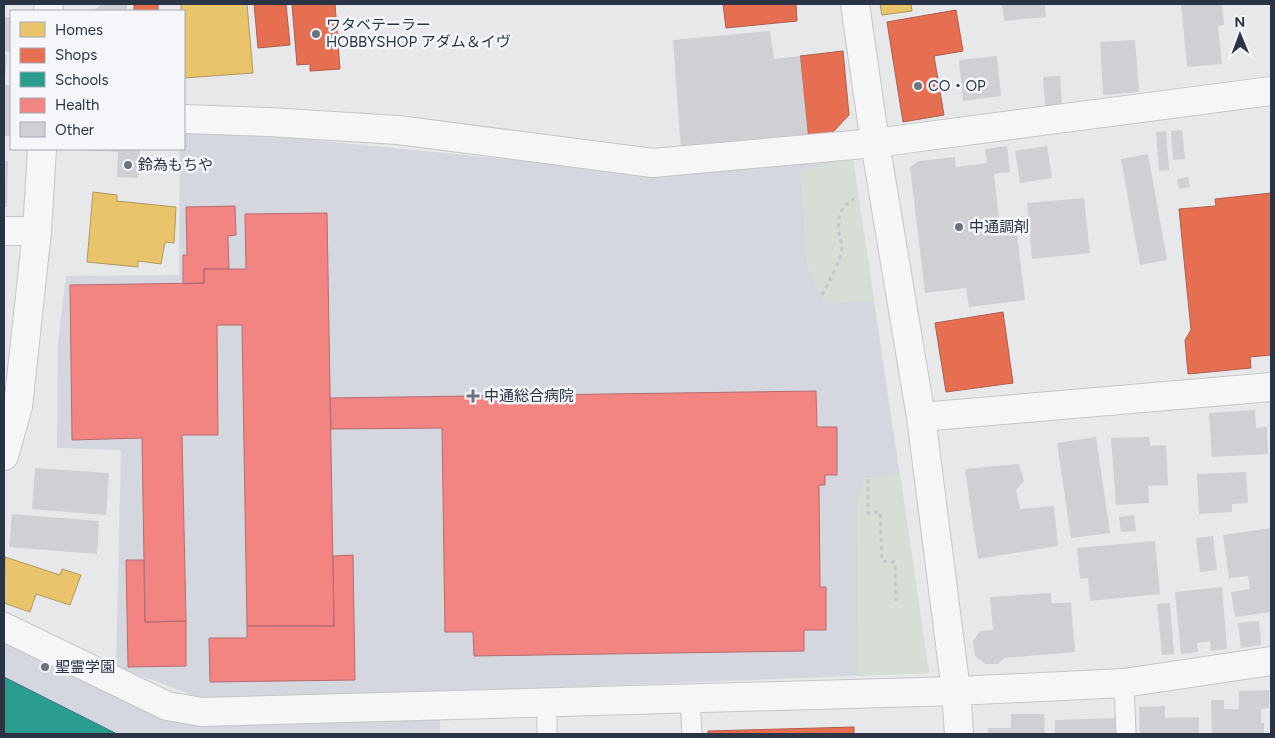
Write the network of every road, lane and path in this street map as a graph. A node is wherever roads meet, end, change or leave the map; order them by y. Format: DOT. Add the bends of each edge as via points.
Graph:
graph roads {
  1 [pos="855,4"];
  2 [pos="1271,91"];
  3 [pos="185,119"];
  4 [pos="875,143"];
  5 [pos="42,150"];
  6 [pos="855,198"];
  7 [pos="37,230"];
  8 [pos="4,231"];
  9 [pos="822,295"];
  10 [pos="1271,387"];
  11 [pos="921,418"];
  12 [pos="4,456"];
  13 [pos="868,479"];
  14 [pos="896,600"];
  15 [pos="4,627"];
  16 [pos="1271,661"];
  17 [pos="1124,683"];
  18 [pos="956,691"];
  19 [pos="690,699"];
  20 [pos="547,702"];
  21 [pos="547,734"];
  22 [pos="692,734"];
  23 [pos="958,734"];
  24 [pos="1126,734"];
  1 -- 4 [label="street"];
  2 -- 4 [label="street"];
  3 -- 4 [label="street" via="398,130 652,163"];
  4 -- 11 [label="street"];
  5 -- 7 [label="street"];
  6 -- 9 [label="path" via="840,211 838,230 842,248"];
  7 -- 8 [label="street"];
  7 -- 12 [label="street" via="18,407"];
  10 -- 11 [label="street"];
  11 -- 18 [label="street"];
  13 -- 14 [label="path" via="868,513 880,512 882,561 895,562"];
  15 -- 20 [label="street" via="167,706 202,712"];
  16 -- 17 [label="street"];
  17 -- 18 [label="street"];
  17 -- 24 [label="lane"];
  18 -- 19 [label="street"];
  18 -- 23 [label="street"];
  19 -- 20 [label="street"];
  19 -- 22 [label="lane"];
  20 -- 21 [label="lane"];
}
